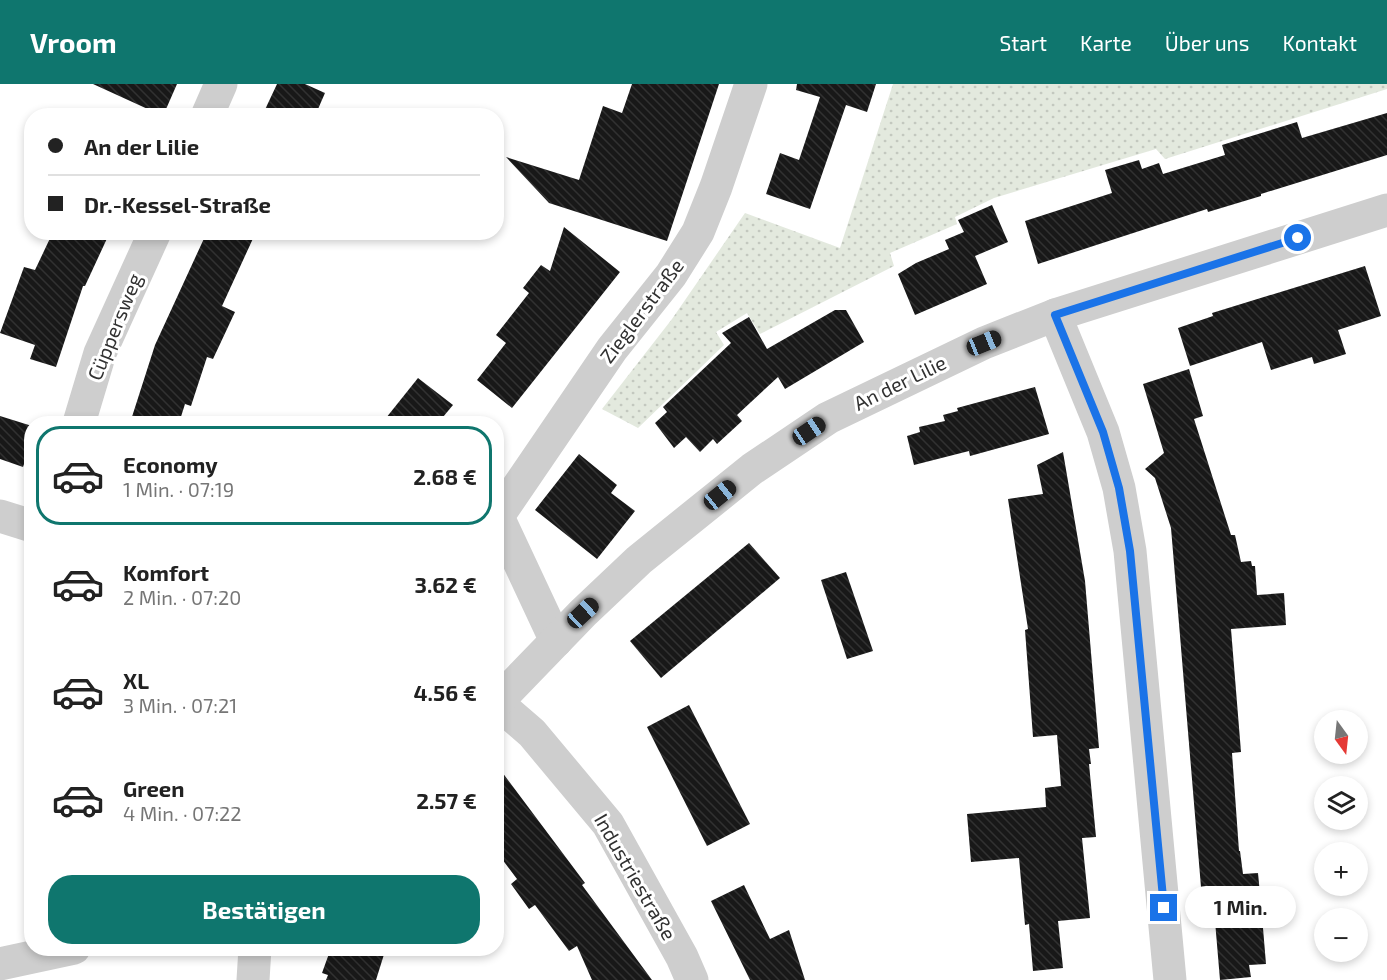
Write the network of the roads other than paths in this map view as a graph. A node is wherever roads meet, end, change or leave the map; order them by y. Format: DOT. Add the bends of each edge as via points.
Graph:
graph roads {
  1 [pos="221,84"];
  2 [pos="751,84"];
  3 [pos="210,108"];
  4 [pos="1387,210"];
  5 [pos="151,240"];
  6 [pos="1055,315"];
  7 [pos="81,416"];
  8 [pos="504,508"];
  9 [pos="0,516"];
  10 [pos="24,524"];
  11 [pos="504,533"];
  12 [pos="556,641"];
  13 [pos="504,695"];
  14 [pos="504,708"];
  15 [pos="37,956"];
  16 [pos="254,956"];
  17 [pos="0,964"];
  18 [pos="253,980"];
  19 [pos="692,980"];
  20 [pos="1170,980"];
  1 -- 3 [label="street"];
  2 -- 8 [label="street, Zieglerstraße" via="698,232 671,275 612,349"];
  4 -- 6 [label="street, An der Lilie"];
  5 -- 7 [label="street, Cüppersweg" via="100,353"];
  6 -- 12 [label="street, An der Lilie" via="984,343 828,418 752,469 639,560"];
  6 -- 20 [label="street" via="1103,432 1130,551"];
  9 -- 10 [label="street"];
  11 -- 12 [label="street"];
  12 -- 13 [label="street, An der Lilie"];
  14 -- 19 [label="street, Industriestraße" via="532,733 608,824"];
  15 -- 17 [label="street"];
  16 -- 18 [label="street"];
}
